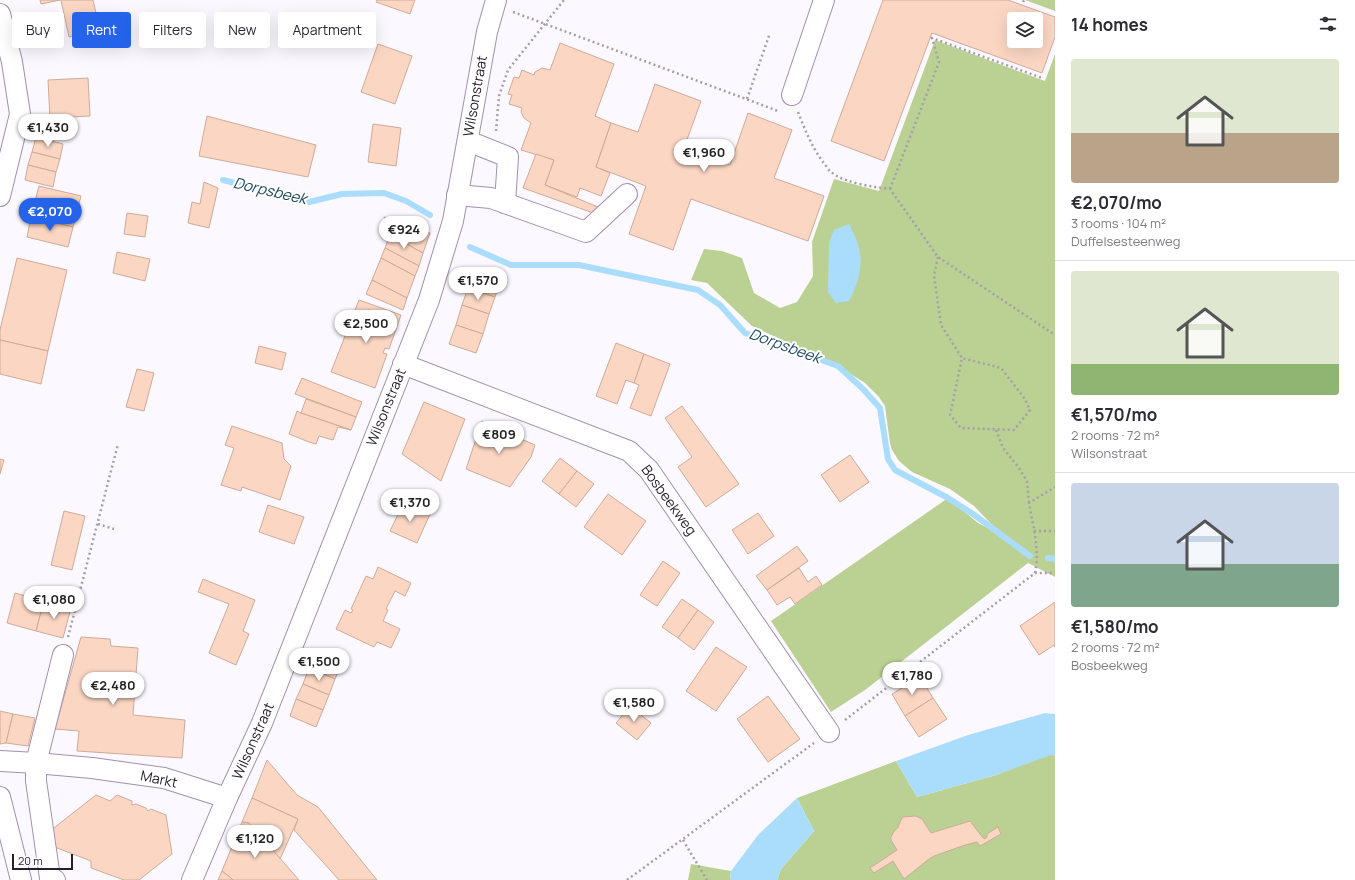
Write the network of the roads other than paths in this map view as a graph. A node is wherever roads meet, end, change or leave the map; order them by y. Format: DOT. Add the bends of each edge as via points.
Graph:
graph roads {
  1 [pos="824,0"];
  2 [pos="495,3"];
  3 [pos="0,14"];
  4 [pos="792,95"];
  5 [pos="468,141"];
  6 [pos="627,194"];
  7 [pos="458,195"];
  8 [pos="0,196"];
  9 [pos="505,203"];
  10 [pos="403,364"];
  11 [pos="63,655"];
  12 [pos="830,732"];
  13 [pos="0,761"];
  14 [pos="36,763"];
  15 [pos="227,798"];
  16 [pos="0,803"];
  17 [pos="21,880"];
  18 [pos="55,880"];
  19 [pos="192,880"];
  1 -- 4 [label="street"];
  2 -- 5 [label="street, Wilsonstraat" via="487,32"];
  3 -- 8 [label="street" via="12,62 20,114"];
  5 -- 7 [label="street, Wilsonstraat"];
  5 -- 9 [label="street" via="508,158"];
  6 -- 9 [label="street" via="586,232"];
  7 -- 9 [label="street" via="491,198"];
  7 -- 10 [label="street, Wilsonstraat" via="453,221 429,300"];
  10 -- 12 [label="street, Bosbeekweg" via="628,450 649,470"];
  10 -- 15 [label="street, Wilsonstraat" via="262,723"];
  11 -- 14 [label="street"];
  13 -- 14 [label="street, Markt"];
  14 -- 15 [label="street, Markt" via="164,778"];
  14 -- 18 [label="street" via="36,781 50,878"];
  15 -- 19 [label="street"];
  16 -- 17 [label="street"];
}
